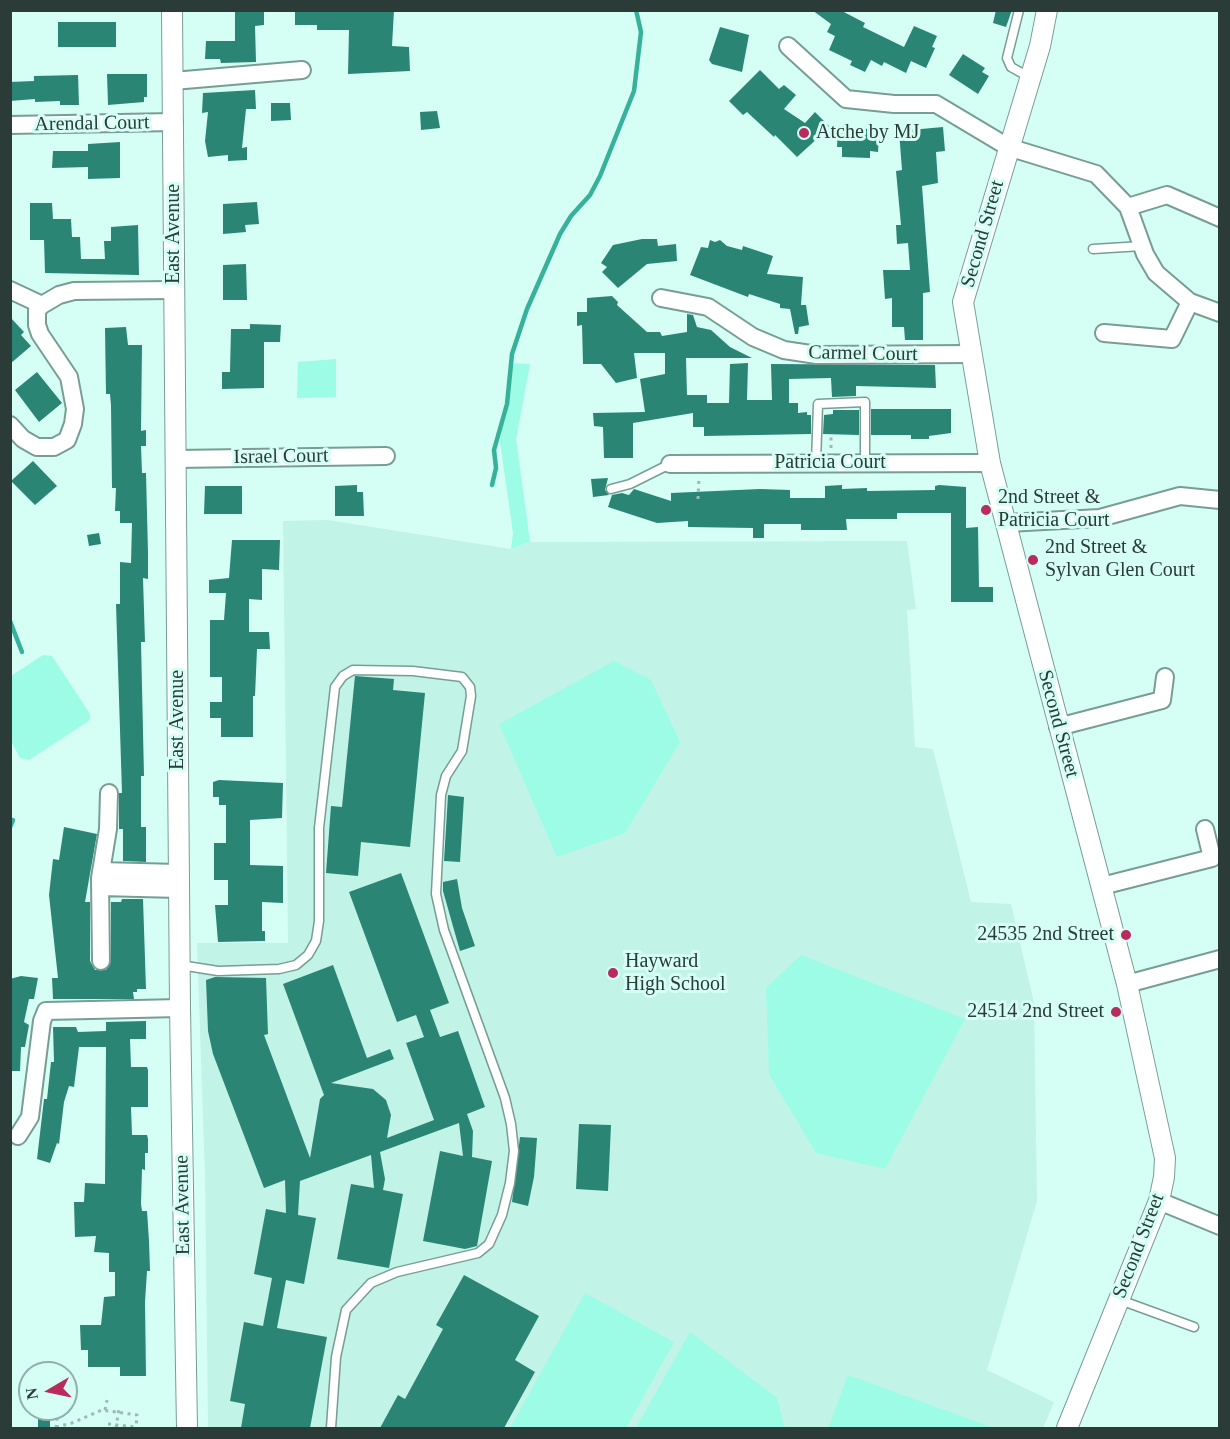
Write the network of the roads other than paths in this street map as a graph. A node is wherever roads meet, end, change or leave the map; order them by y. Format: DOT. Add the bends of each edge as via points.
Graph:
graph roads {
  1 [pos="172,10"];
  2 [pos="1019,10"];
  3 [pos="1047,10"];
  4 [pos="788,46"];
  5 [pos="302,70"];
  6 [pos="1030,77"];
  7 [pos="173,81"];
  8 [pos="174,122"];
  9 [pos="10,125"];
  10 [pos="1008,147"];
  11 [pos="1128,207"];
  12 [pos="1220,218"];
  13 [pos="1142,246"];
  14 [pos="1093,249"];
  15 [pos="10,290"];
  16 [pos="174,290"];
  17 [pos="661,298"];
  18 [pos="1190,302"];
  19 [pos="42,305"];
  20 [pos="1220,313"];
  21 [pos="1104,333"];
  22 [pos="970,354"];
  23 [pos="10,425"];
  24 [pos="386,456"];
  25 [pos="176,459"];
  26 [pos="816,463"];
  27 [pos="865,463"];
  28 [pos="990,463"];
  29 [pos="670,464"];
  30 [pos="610,489"];
  31 [pos="1220,500"];
  32 [pos="1007,523"];
  33 [pos="1165,677"];
  34 [pos="1058,727"];
  35 [pos="109,793"];
  36 [pos="1205,829"];
  37 [pos="100,879"];
  38 [pos="178,881"];
  39 [pos="1102,886"];
  40 [pos="1220,959"];
  41 [pos="101,961"];
  42 [pos="179,965"];
  43 [pos="1127,984"];
  44 [pos="180,1008"];
  45 [pos="18,1136"];
  46 [pos="1159,1201"];
  47 [pos="1220,1226"];
  48 [pos="1119,1300"];
  49 [pos="1194,1327"];
  50 [pos="188,1428"];
  51 [pos="332,1428"];
  52 [pos="1067,1428"];
  1 -- 7 [label="street, East Avenue"];
  2 -- 6 [label="lane" via="1007,58 1011,67"];
  3 -- 6 [label="street, Second Street"];
  4 -- 10 [label="street" via="846,99 936,104"];
  5 -- 7 [label="street"];
  6 -- 10 [label="street, Second Street"];
  7 -- 8 [label="street, East Avenue"];
  8 -- 9 [label="street, Arendal Court"];
  8 -- 16 [label="street, East Avenue"];
  10 -- 11 [label="street" via="1096,174"];
  10 -- 22 [label="street, Second Street" via="963,302"];
  11 -- 12 [label="street" via="1167,195"];
  11 -- 13 [label="street"];
  13 -- 14 [label="lane"];
  13 -- 18 [label="street" via="1156,273"];
  15 -- 19 [label="street"];
  16 -- 19 [label="street" via="74,291"];
  16 -- 25 [label="street, East Avenue"];
  17 -- 22 [label="street, Carmel Court" via="708,307 753,337 784,350 817,355"];
  18 -- 20 [label="street"];
  18 -- 21 [label="street" via="1172,339"];
  19 -- 23 [label="street" via="37,310 37,325 69,377 75,409 73,424 67,440 54,447 37,447 23,440"];
  22 -- 28 [label="street, Second Street"];
  24 -- 25 [label="street, Israel Court"];
  25 -- 38 [label="street, East Avenue"];
  26 -- 27 [label="street, Patricia Court"];
  26 -- 27 [label="lane" via="818,404 865,402"];
  26 -- 29 [label="street, Patricia Court"];
  27 -- 28 [label="street, Patricia Court"];
  28 -- 32 [label="street, Second Street"];
  29 -- 30 [label="lane" via="630,484"];
  31 -- 32 [label="street" via="1180,496 1100,518"];
  32 -- 34 [label="street, Second Street"];
  33 -- 34 [label="street" via="1162,700"];
  34 -- 39 [label="street, Second Street"];
  35 -- 37 [label="street"];
  36 -- 39 [label="street" via="1212,858"];
  37 -- 38 [label="street"];
  37 -- 41 [label="street"];
  38 -- 42 [label="street, East Avenue"];
  39 -- 43 [label="street, Second Street"];
  40 -- 43 [label="street"];
  42 -- 44 [label="street, East Avenue"];
  42 -- 51 [label="lane" via="218,970 279,969 296,965 308,955 319,921 320,828 335,687 343,676 353,670 401,670 462,677 471,696 462,752 446,776 441,795 436,894 444,930 512,1124 510,1183 489,1244 478,1253 397,1272 371,1283 346,1310 336,1357"];
  43 -- 46 [label="street, Second Street" via="1162,1136 1164,1177"];
  44 -- 45 [label="street" via="46,1011 30,1117"];
  44 -- 50 [label="street, East Avenue"];
  46 -- 47 [label="street"];
  46 -- 48 [label="street, Second Street"];
  48 -- 49 [label="lane"];
  48 -- 52 [label="street, Second Street"];
}
